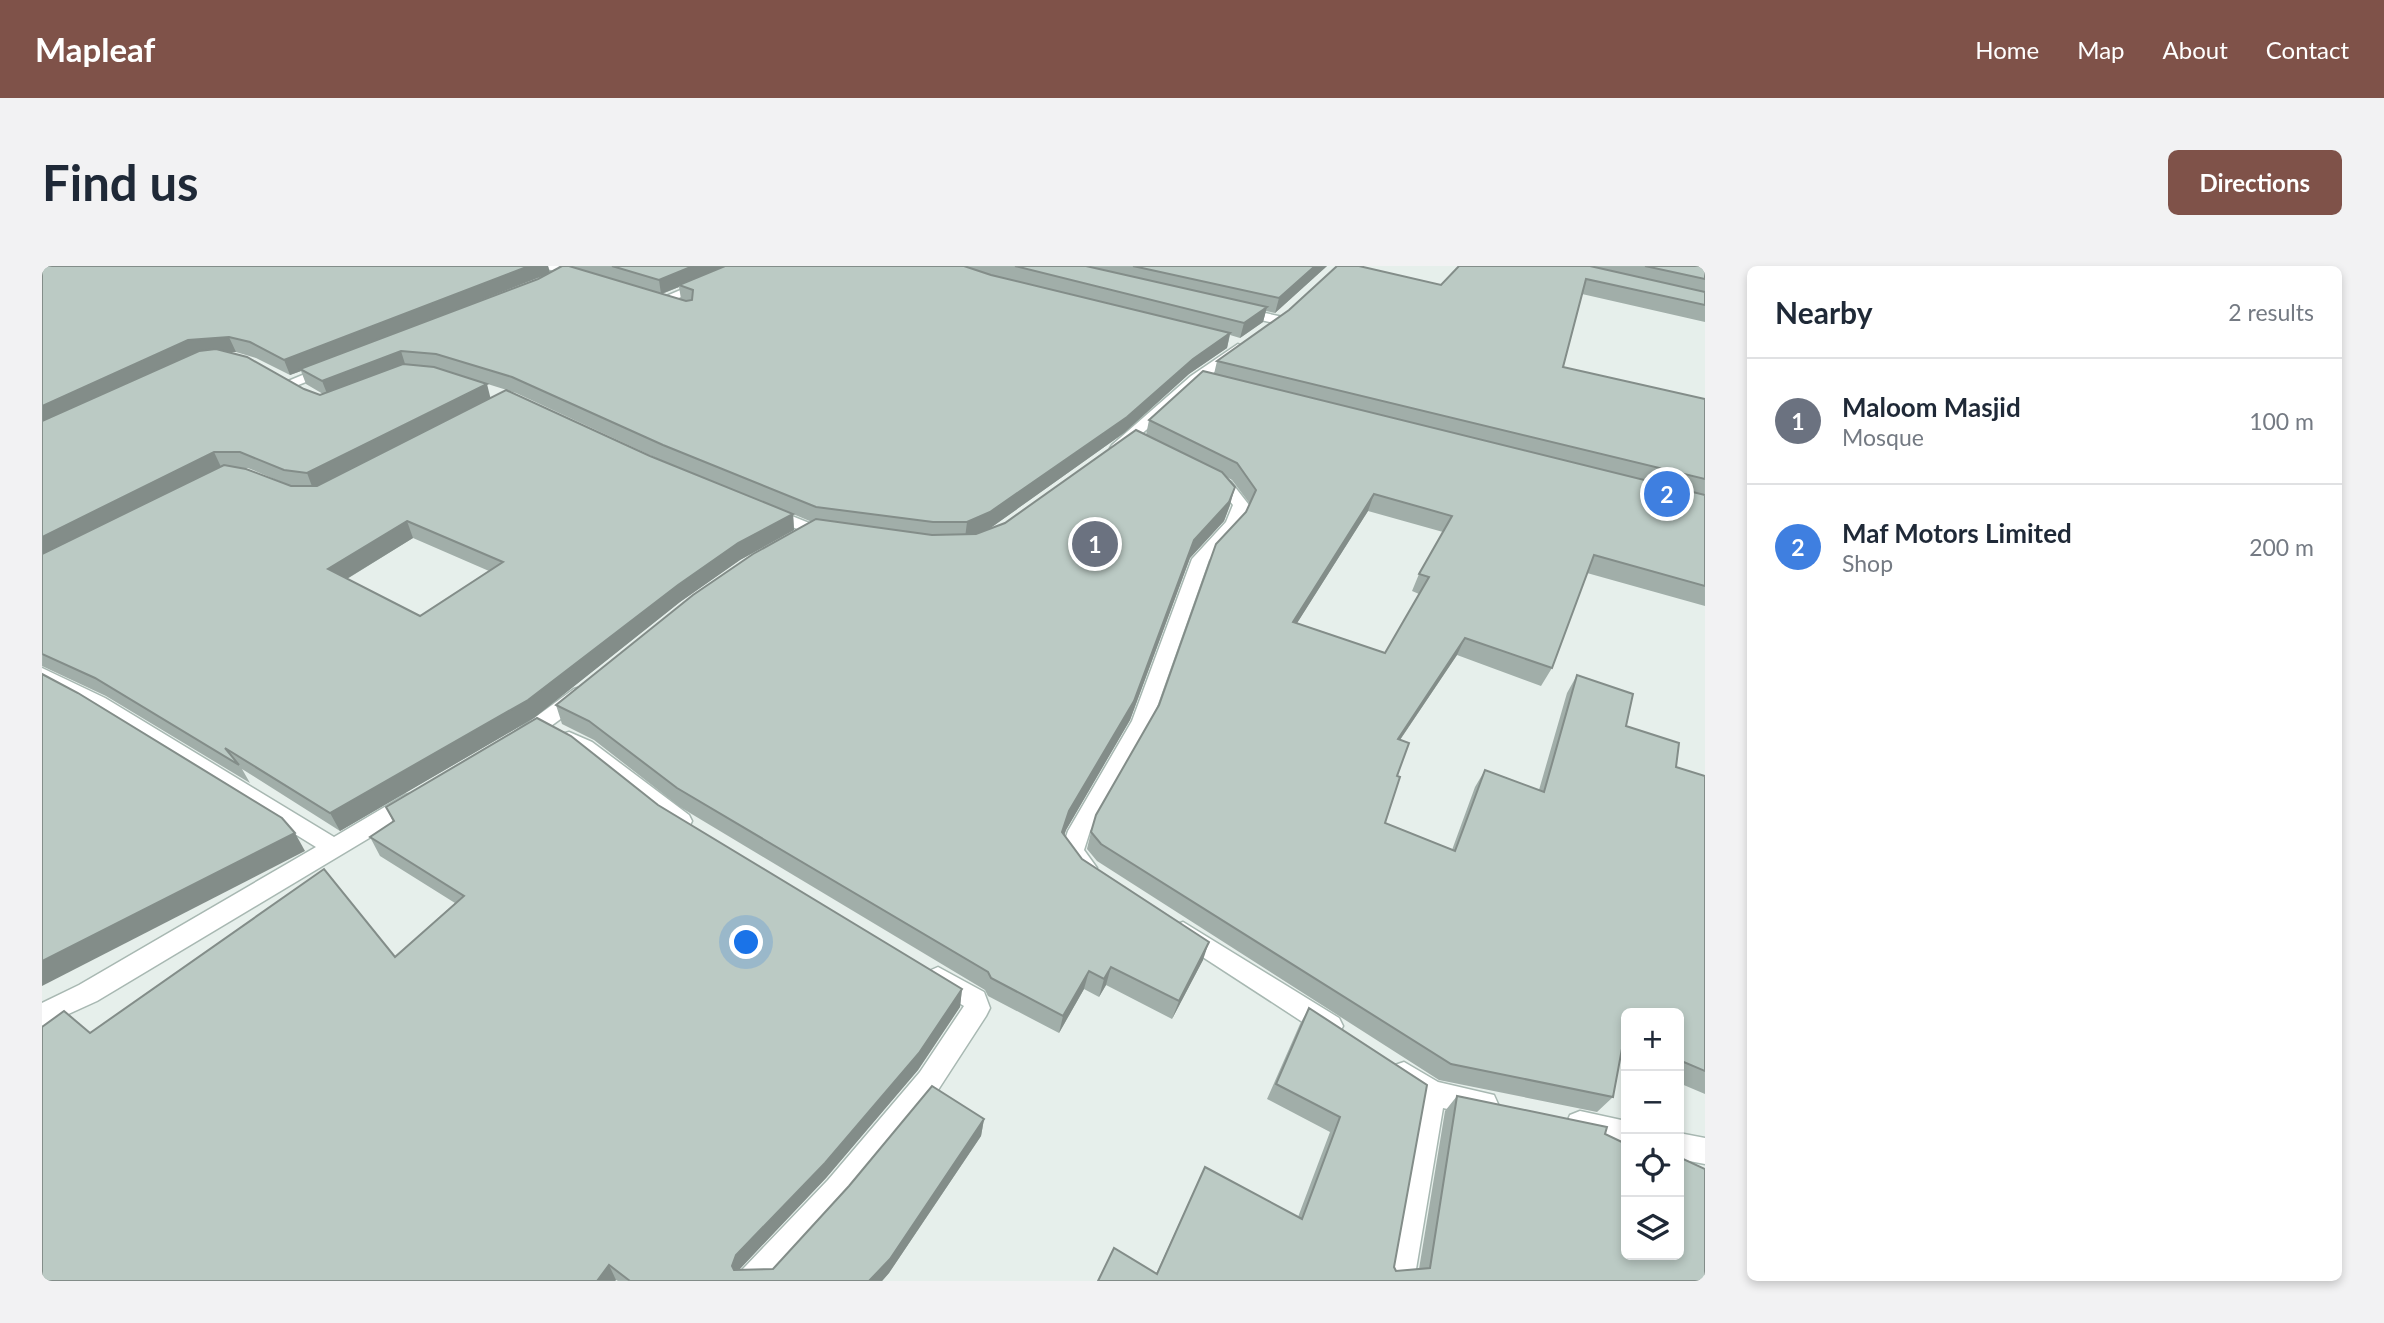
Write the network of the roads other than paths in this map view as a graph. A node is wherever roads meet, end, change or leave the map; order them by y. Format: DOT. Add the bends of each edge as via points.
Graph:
graph roads {
  1 [pos="545,266"];
  2 [pos="747,266"];
  3 [pos="567,272"];
  4 [pos="591,279"];
  5 [pos="546,283"];
  6 [pos="680,306"];
  7 [pos="1228,309"];
  8 [pos="337,364"];
  9 [pos="308,395"];
  10 [pos="1109,454"];
  11 [pos="1201,474"];
  12 [pos="749,503"];
  13 [pos="791,542"];
  14 [pos="42,674"];
  15 [pos="594,683"];
  16 [pos="542,725"];
  17 [pos="507,746"];
  18 [pos="427,793"];
  19 [pos="695,829"];
  20 [pos="335,848"];
  21 [pos="1110,884"];
  22 [pos="1168,921"];
  23 [pos="921,968"];
  24 [pos="42,1015"];
  25 [pos="1351,1040"];
  26 [pos="1386,1063"];
  27 [pos="1432,1093"];
  28 [pos="1510,1109"];
  29 [pos="1549,1118"];
  30 [pos="1621,1133"];
  31 [pos="1684,1147"];
  32 [pos="1705,1151"];
  33 [pos="752,1281"];
  34 [pos="1399,1281"];
  1 -- 3 [label="street"];
  2 -- 6 [label="street" via="657,298"];
  3 -- 4 [label="street"];
  3 -- 5 [label="street"];
  7 -- 10 [label="street" via="1284,316 1245,340 1137,441"];
  8 -- 9 [label="street" via="283,381"];
  11 -- 21 [label="street" via="1225,485 1241,505 1233,524 1201,559 1142,722 1079,831 1072,852"];
  12 -- 13 [label="street" via="820,531"];
  14 -- 20 [label="street"];
  15 -- 16 [label="street"];
  16 -- 17 [label="street"];
  16 -- 19 [label="street" via="585,747"];
  18 -- 20 [label="street"];
  20 -- 24 [label="street" via="88,993"];
  22 -- 25 [label="street"];
  23 -- 33 [label="street" via="975,1000 977,1008 929,1081"];
  26 -- 27 [label="street"];
  27 -- 28 [label="street"];
  27 -- 34 [label="street"];
  29 -- 30 [label="street"];
  31 -- 32 [label="street"];
}
